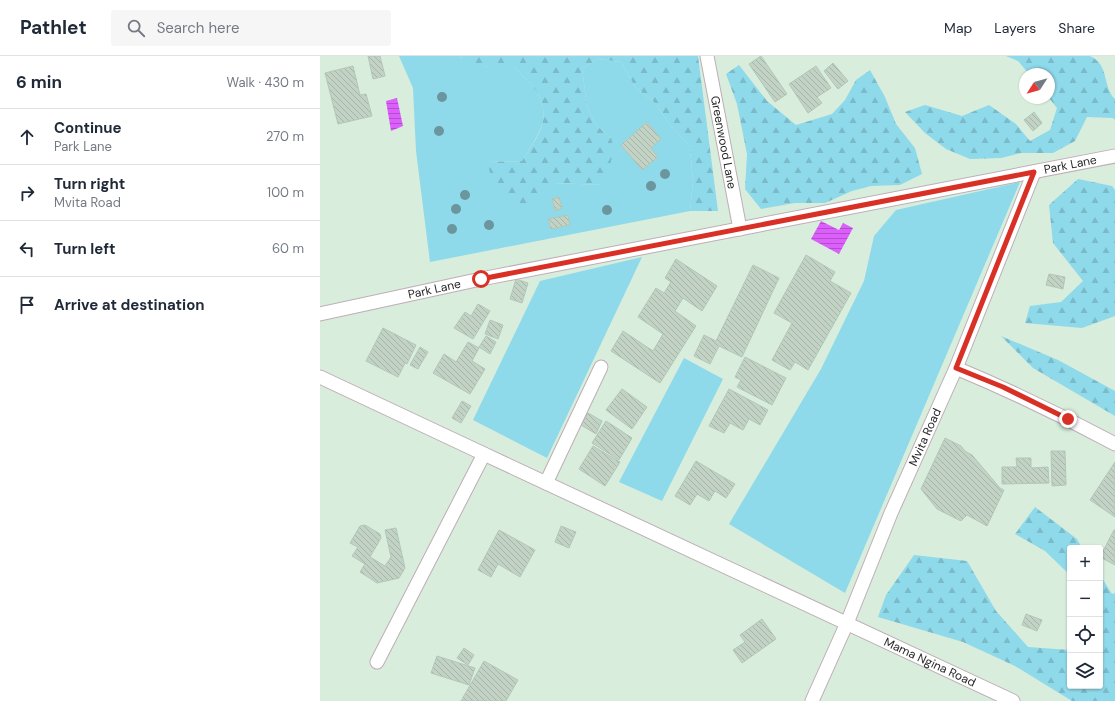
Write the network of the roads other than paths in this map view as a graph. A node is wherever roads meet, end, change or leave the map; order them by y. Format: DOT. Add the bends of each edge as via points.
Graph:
graph roads {
  1 [pos="707,56"];
  2 [pos="1115,156"];
  3 [pos="1034,172"];
  4 [pos="740,229"];
  5 [pos="320,314"];
  6 [pos="601,366"];
  7 [pos="956,368"];
  8 [pos="320,377"];
  9 [pos="1115,444"];
  10 [pos="484,454"];
  11 [pos="546,483"];
  12 [pos="847,623"];
  13 [pos="377,662"];
  14 [pos="812,701"];
  15 [pos="1012,701"];
  1 -- 4 [label="street, Greenwood Lane"];
  2 -- 3 [label="street, Park Lane"];
  3 -- 4 [label="street, Park Lane"];
  3 -- 7 [label="street, Mvita Road"];
  4 -- 5 [label="street, Park Lane" via="481,279"];
  6 -- 11 [label="street"];
  7 -- 9 [label="street" via="1003,387"];
  7 -- 12 [label="street, Mvita Road" via="891,513"];
  8 -- 10 [label="street, Mama Ngina Road"];
  10 -- 11 [label="street, Mama Ngina Road"];
  10 -- 13 [label="street"];
  11 -- 12 [label="street, Mama Ngina Road"];
  12 -- 14 [label="street, Mvita Road"];
  12 -- 15 [label="street, Mama Ngina Road"];
}
